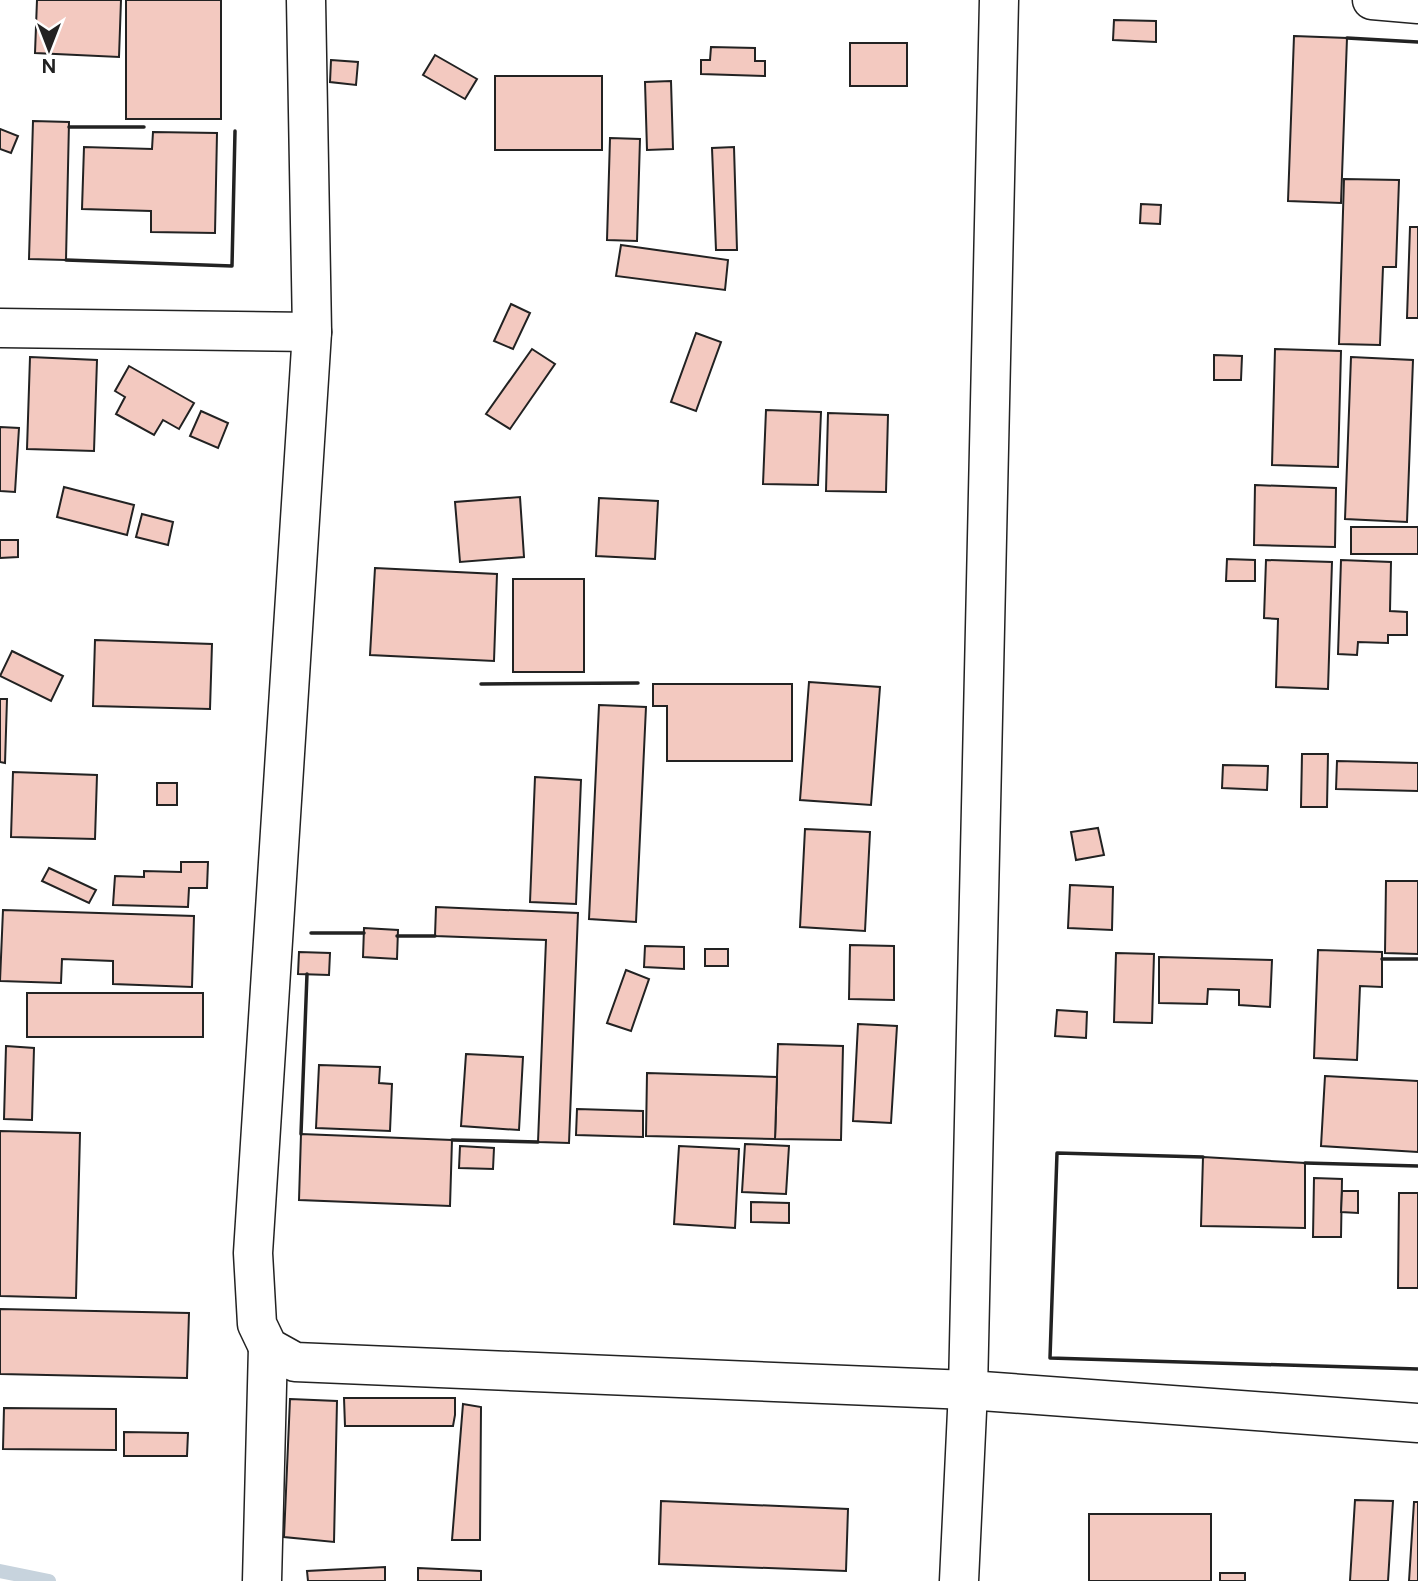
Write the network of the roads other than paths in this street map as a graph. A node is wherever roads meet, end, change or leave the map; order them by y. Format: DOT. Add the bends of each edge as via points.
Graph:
graph roads {
  1 [pos="306,0"];
  2 [pos="999,0"];
  3 [pos="1372,0"];
  4 [pos="1418,4"];
  5 [pos="0,328"];
  6 [pos="312,332"];
  7 [pos="268,1347"];
  8 [pos="968,1390"];
  9 [pos="1418,1423"];
  10 [pos="262,1581"];
  11 [pos="959,1581"];
  1 -- 6 [label="street"];
  2 -- 8 [label="street"];
  3 -- 4 [label="street"];
  5 -- 6 [label="street"];
  6 -- 7 [label="street" via="253,1253 257,1324"];
  7 -- 8 [label="street" via="295,1362"];
  7 -- 10 [label="street"];
  8 -- 9 [label="street"];
  8 -- 11 [label="street"];
}
